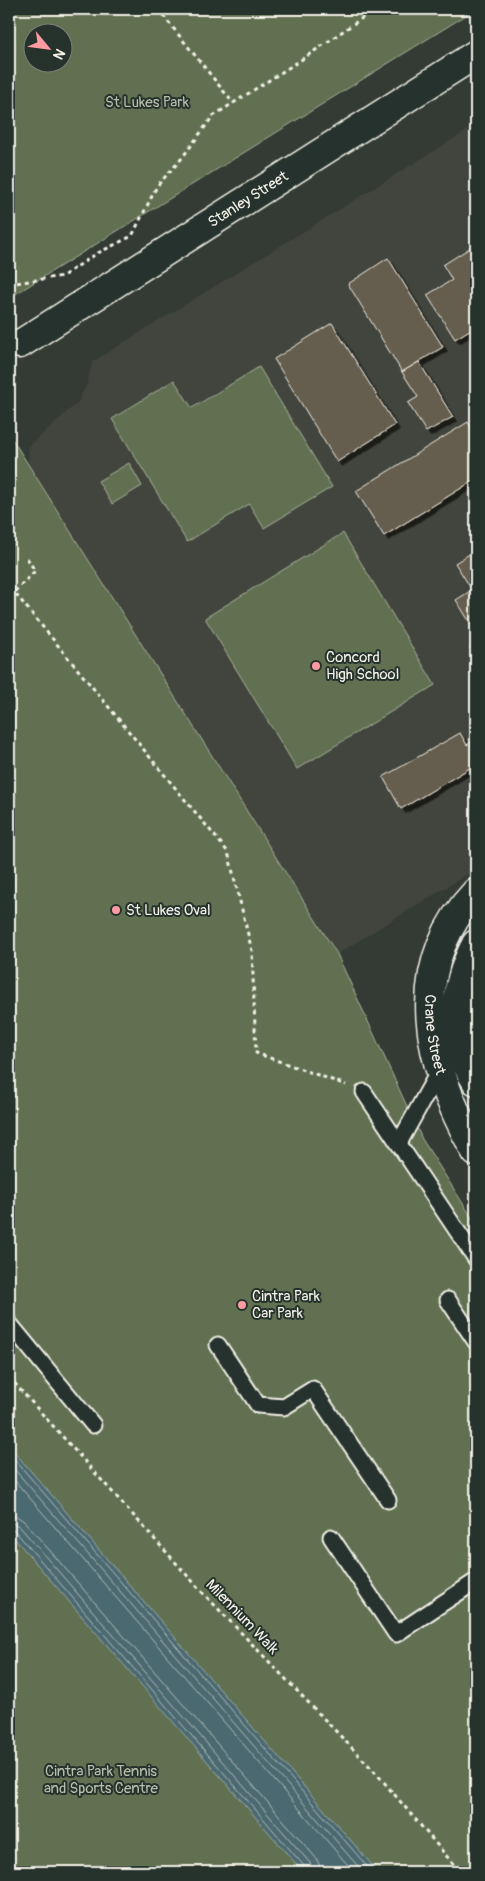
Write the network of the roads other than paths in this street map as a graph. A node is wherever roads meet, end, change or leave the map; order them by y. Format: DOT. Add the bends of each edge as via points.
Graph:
graph roads {
  1 [pos="476,54"];
  2 [pos="20,344"];
  3 [pos="476,892"];
  4 [pos="476,944"];
  5 [pos="440,1069"];
  6 [pos="476,1081"];
  7 [pos="364,1092"];
  8 [pos="399,1143"];
  9 [pos="476,1152"];
  10 [pos="476,1259"];
  11 [pos="448,1300"];
  12 [pos="9,1323"];
  13 [pos="476,1342"];
  14 [pos="218,1345"];
  15 [pos="93,1425"];
  16 [pos="388,1500"];
  17 [pos="331,1537"];
  18 [pos="476,1580"];
  1 -- 2 [label="street, Stanley Street"];
  3 -- 5 [label="street, Crane Street" via="456,918 440,948 433,978 429,1010"];
  4 -- 6 [label="street, Crane Street" via="460,983 456,1014 463,1054"];
  5 -- 8 [label="lane"];
  5 -- 9 [label="street, Crane Street" via="453,1107"];
  7 -- 8 [label="lane"];
  8 -- 10 [label="lane"];
  11 -- 13 [label="lane"];
  12 -- 15 [label="lane"];
  14 -- 16 [label="lane" via="258,1405 284,1406 312,1389"];
  17 -- 18 [label="lane" via="396,1634"];
}
